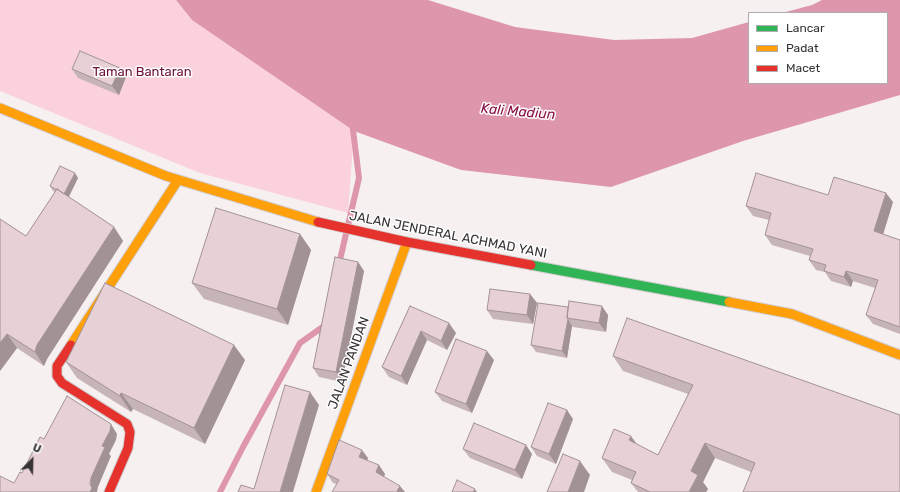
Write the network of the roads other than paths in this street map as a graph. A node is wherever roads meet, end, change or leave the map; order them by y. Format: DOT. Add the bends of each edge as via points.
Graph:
graph roads {
  1 [pos="0,108"];
  2 [pos="178,180"];
  3 [pos="407,242"];
  4 [pos="900,355"];
  5 [pos="109,492"];
  6 [pos="316,492"];
  1 -- 2 [label="main road, JALAN JENDERAL ACHMAD YANI"];
  2 -- 3 [label="main road, JALAN JENDERAL ACHMAD YANI" via="307,220"];
  2 -- 5 [label="main road" via="57,366 57,376 62,383 127,424 130,432 128,448"];
  3 -- 4 [label="main road, JALAN JENDERAL ACHMAD YANI" via="792,314"];
  3 -- 6 [label="main road, JALAN PANDAN"];
}
